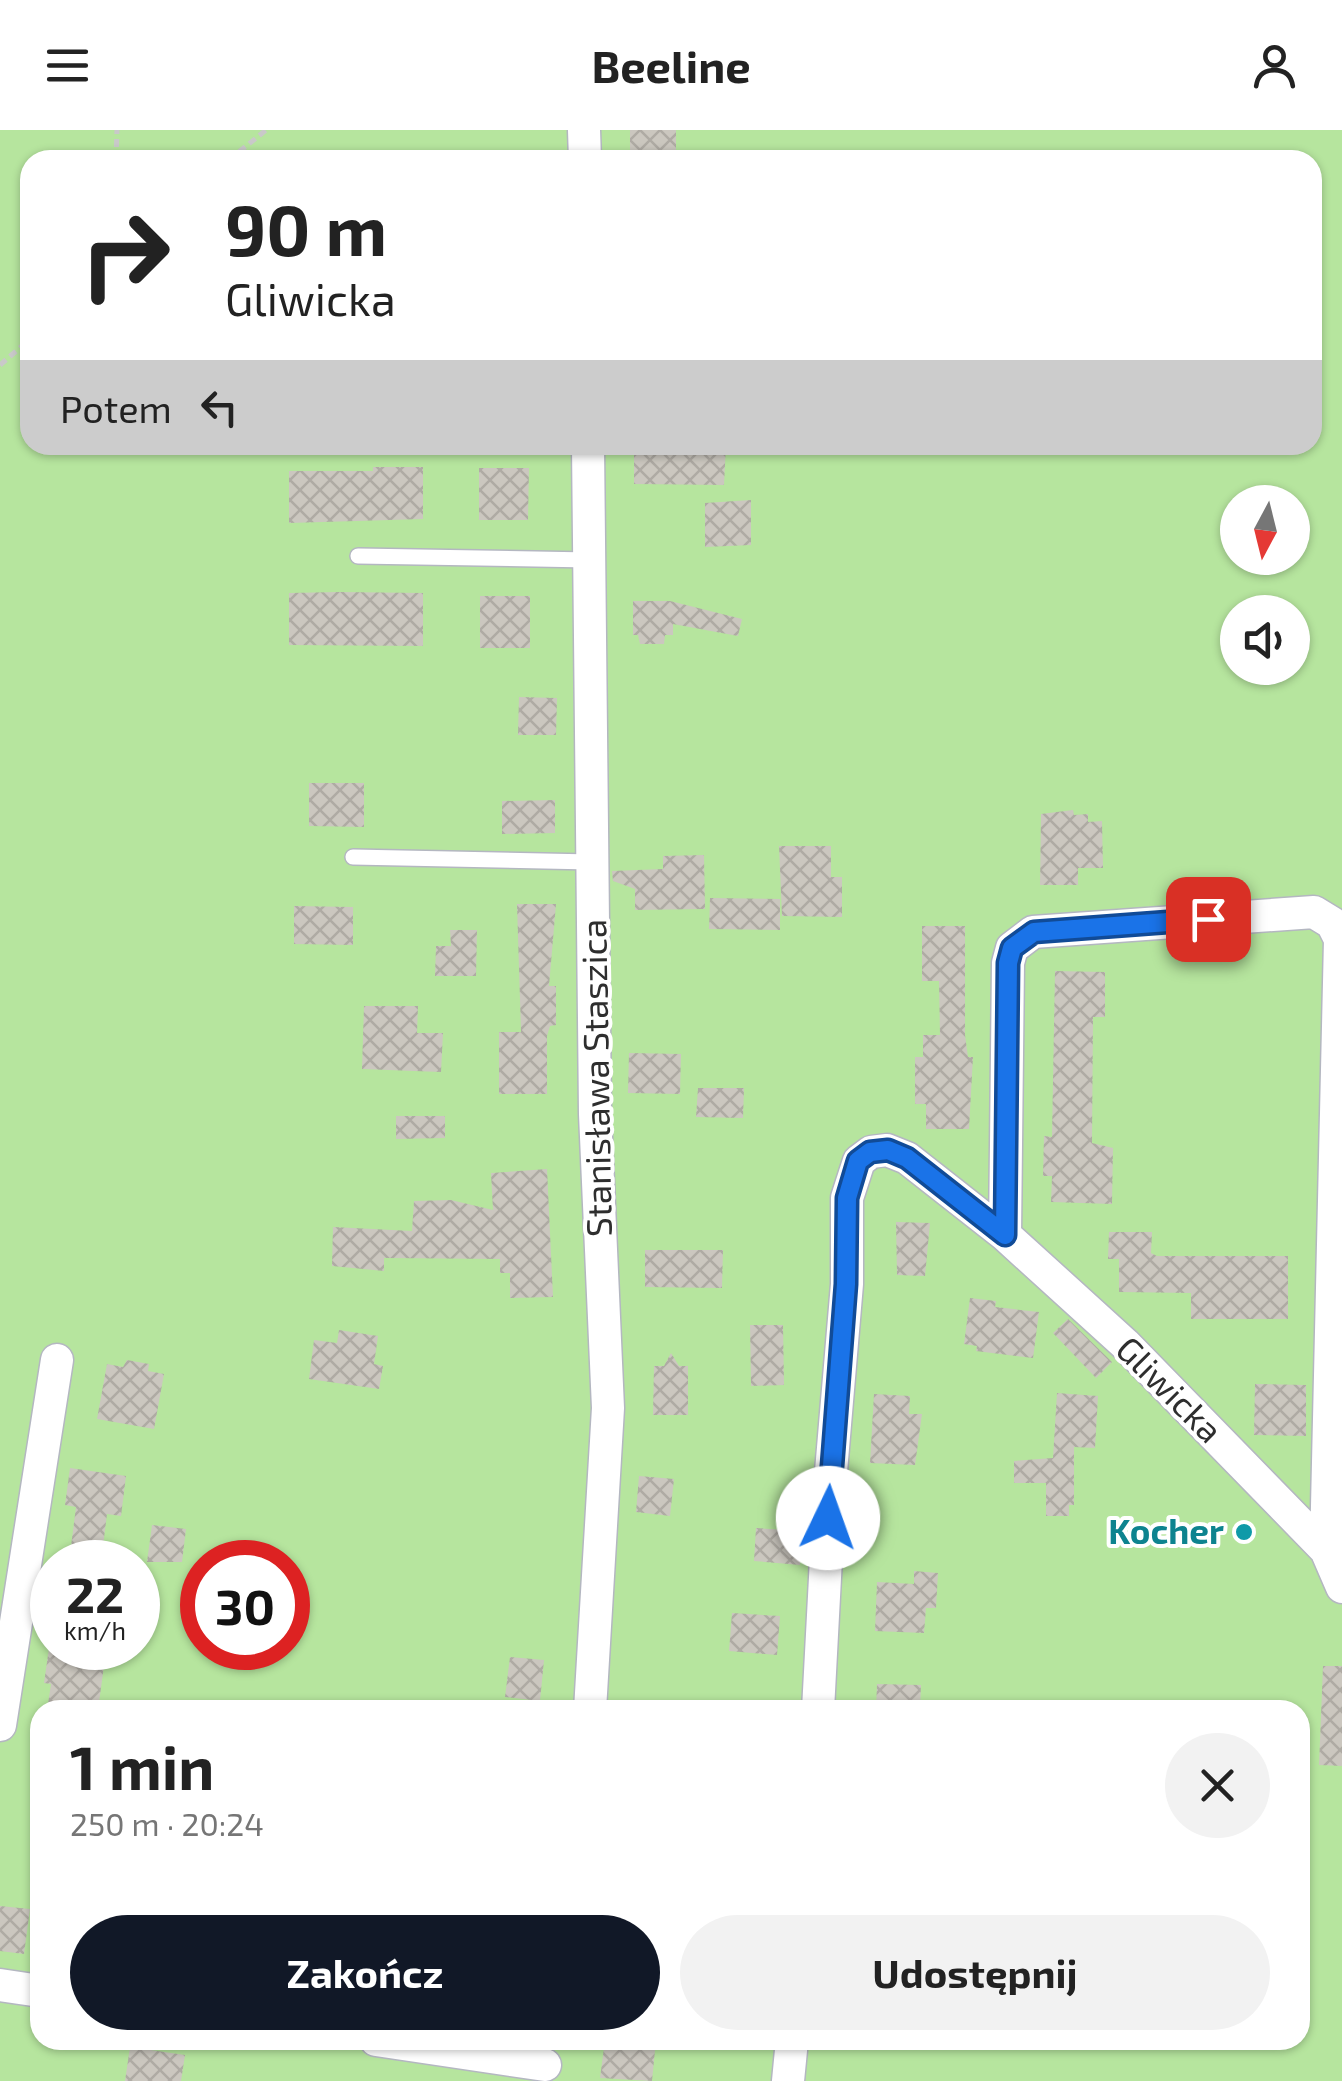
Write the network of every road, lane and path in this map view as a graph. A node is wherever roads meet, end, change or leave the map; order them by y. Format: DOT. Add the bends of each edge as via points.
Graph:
graph roads {
  1 [pos="266,130"];
  2 [pos="242,150"];
  3 [pos="20,348"];
  4 [pos="0,365"];
  5 [pos="588,455"];
  6 [pos="358,556"];
  7 [pos="590,560"];
  8 [pos="353,857"];
  9 [pos="592,862"];
  10 [pos="1005,1235"];
  11 [pos="57,1360"];
  12 [pos="1326,1550"];
  13 [pos="1342,1587"];
  14 [pos="591,1700"];
  15 [pos="819,1700"];
  16 [pos="0,1725"];
  17 [pos="0,1986"];
  18 [pos="30,1990"];
  19 [pos="453,2050"];
  20 [pos="791,2050"];
  21 [pos="545,2062"];
  22 [pos="788,2081"];
  1 -- 2 [label="path"];
  3 -- 4 [label="path"];
  5 -- 7 [label="street, Stanisława Staszica"];
  6 -- 7 [label="lane"];
  7 -- 9 [label="street, Stanisława Staszica"];
  8 -- 9 [label="lane"];
  9 -- 14 [label="street, Stanisława Staszica" via="608,1408"];
  10 -- 12 [label="street, Gliwicka" via="1125,1344"];
  10 -- 12 [label="street, Gliwicka" via="1012,948 1034,932 1052,930 1314,912 1332,923 1340,939"];
  10 -- 15 [label="street, Gliwicka" via="907,1158 888,1150 858,1161 847,1198"];
  11 -- 16 [label="street"];
  12 -- 13 [label="street, Gliwicka"];
  17 -- 18 [label="street"];
  19 -- 21 [label="street"];
  20 -- 22 [label="street"];
}
